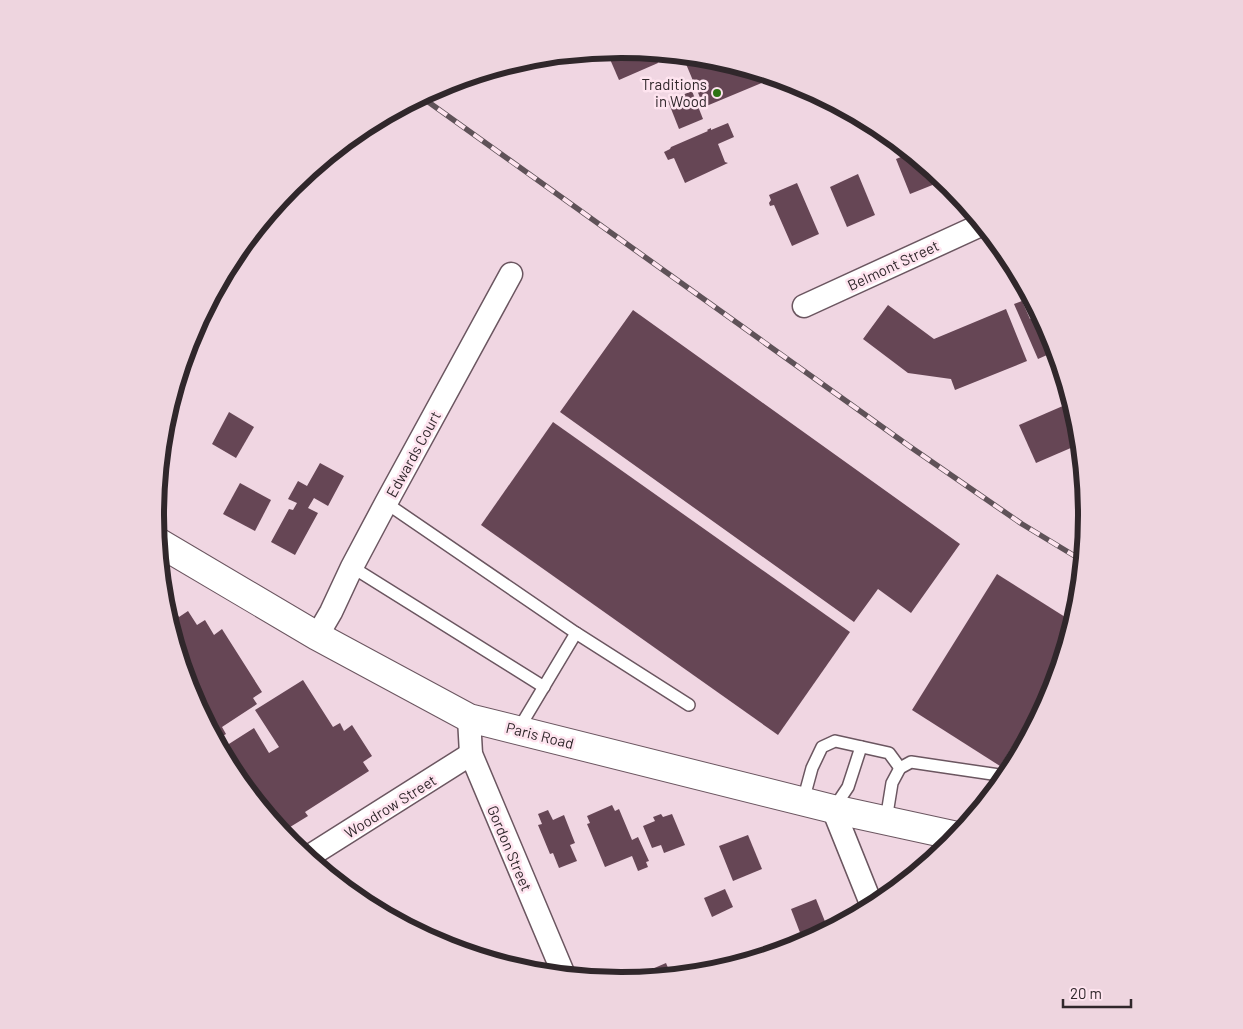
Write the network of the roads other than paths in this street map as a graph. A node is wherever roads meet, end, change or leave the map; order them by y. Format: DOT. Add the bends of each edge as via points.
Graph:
graph roads {
  1 [pos="977,227"];
  2 [pos="511,274"];
  3 [pos="804,306"];
  4 [pos="386,503"];
  5 [pos="165,551"];
  6 [pos="352,567"];
  7 [pos="576,633"];
  8 [pos="317,636"];
  9 [pos="544,687"];
  10 [pos="688,704"];
  11 [pos="469,718"];
  12 [pos="518,730"];
  13 [pos="861,746"];
  14 [pos="471,754"];
  15 [pos="900,768"];
  16 [pos="997,775"];
  17 [pos="803,801"];
  18 [pos="833,809"];
  19 [pos="886,820"];
  20 [pos="949,834"];
  21 [pos="314,853"];
  22 [pos="869,898"];
  23 [pos="561,968"];
  1 -- 3 [label="street, Belmont Street"];
  2 -- 4 [label="street, Edwards Court"];
  4 -- 6 [label="street, Edwards Court"];
  4 -- 7 [label="lane"];
  5 -- 8 [label="main road, Paris Road"];
  6 -- 8 [label="street, Edwards Court"];
  6 -- 9 [label="lane"];
  7 -- 9 [label="lane"];
  7 -- 10 [label="lane"];
  8 -- 11 [label="main road, Paris Road"];
  9 -- 12 [label="lane"];
  11 -- 12 [label="main road, Paris Road"];
  11 -- 14 [label="street, Gordon Street"];
  12 -- 17 [label="main road, Paris Road"];
  13 -- 15 [label="lane" via="889,753"];
  13 -- 17 [label="lane" via="835,741 822,747"];
  13 -- 18 [label="lane" via="848,787"];
  14 -- 21 [label="street, Woodrow Street"];
  14 -- 23 [label="street, Gordon Street"];
  15 -- 16 [label="lane" via="911,762"];
  15 -- 19 [label="lane" via="892,783"];
  17 -- 18 [label="main road, Paris Road"];
  18 -- 19 [label="main road, Paris Road"];
  18 -- 22 [label="street"];
  19 -- 20 [label="main road, Paris Road"];
}
